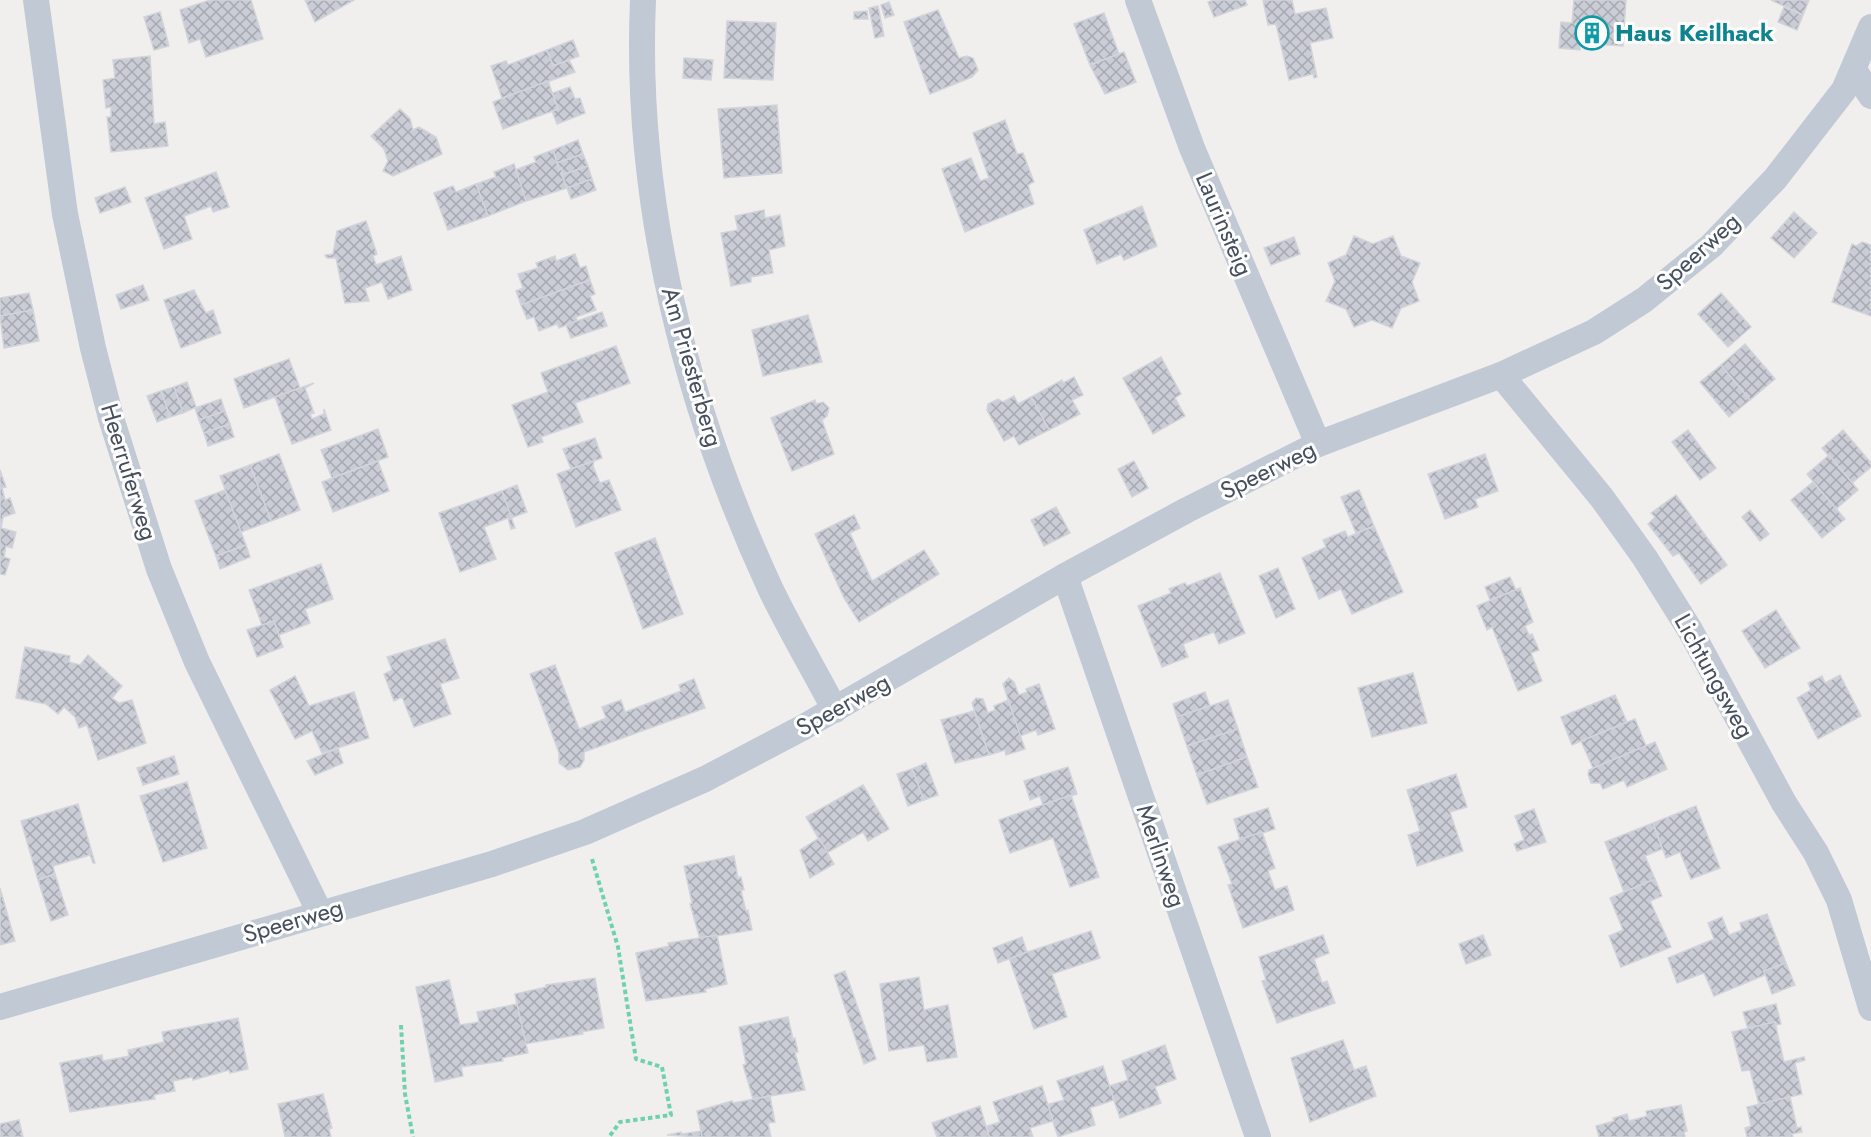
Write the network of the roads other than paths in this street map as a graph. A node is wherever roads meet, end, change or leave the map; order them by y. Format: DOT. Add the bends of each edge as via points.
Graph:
graph roads {
  1 [pos="36,0"];
  2 [pos="643,0"];
  3 [pos="1138,0"];
  4 [pos="1871,27"];
  5 [pos="1854,70"];
  6 [pos="1871,96"];
  7 [pos="1501,375"];
  8 [pos="1318,444"];
  9 [pos="1065,576"];
  10 [pos="835,710"];
  11 [pos="320,914"];
  12 [pos="0,1007"];
  13 [pos="1871,1008"];
  14 [pos="1258,1137"];
  1 -- 11 [label="street, Heerruferweg" via="65,214 111,418 159,569 197,662"];
  2 -- 10 [label="street, Am Priesterberg" via="647,131 671,305 724,476 771,590"];
  3 -- 8 [label="street, Laurinsteig" via="1192,148"];
  4 -- 5 [label="street, Speerweg"];
  5 -- 6 [label="street"];
  5 -- 7 [label="street, Speerweg" via="1839,97 1775,180 1711,246 1644,300 1594,332"];
  7 -- 8 [label="street, Speerweg"];
  7 -- 13 [label="street, Lichtungsweg" via="1602,498 1690,630 1830,881"];
  8 -- 9 [label="street, Speerweg"];
  9 -- 10 [label="street, Speerweg"];
  9 -- 14 [label="street, Merlinweg"];
  10 -- 11 [label="street, Speerweg" via="705,779 585,832 492,864"];
  11 -- 12 [label="street, Speerweg"];
}
